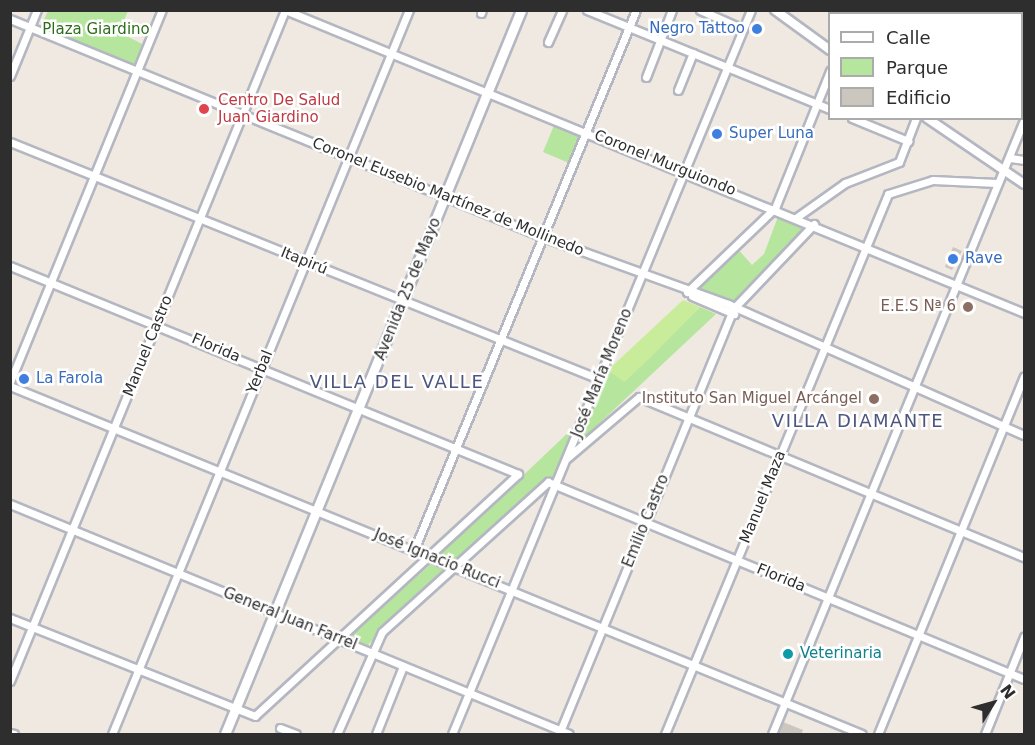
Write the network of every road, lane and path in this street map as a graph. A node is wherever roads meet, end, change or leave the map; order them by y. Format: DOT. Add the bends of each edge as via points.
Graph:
graph roads {
  1 [pos="37,10"];
  2 [pos="162,10"];
  3 [pos="409,10"];
  4 [pos="521,10"];
  5 [pos="562,10"];
  6 [pos="587,10"];
  7 [pos="636,10"];
  8 [pos="672,10"];
  9 [pos="700,10"];
  10 [pos="751,10"];
  11 [pos="775,10"];
  12 [pos="285,11"];
  13 [pos="597,12"];
  14 [pos="10,19"];
  15 [pos="31,28"];
  16 [pos="630,28"];
  17 [pos="743,29"];
  18 [pos="661,40"];
  19 [pos="548,42"];
  20 [pos="828,49"];
  21 [pos="392,53"];
  22 [pos="693,53"];
  23 [pos="728,67"];
  24 [pos="136,72"];
  25 [pos="10,76"];
  26 [pos="646,77"];
  27 [pos="828,77"];
  28 [pos="678,90"];
  29 [pos="489,91"];
  30 [pos="818,105"];
  31 [pos="828,108"];
  32 [pos="243,114"];
  33 [pos="857,120"];
  34 [pos="915,120"];
  35 [pos="930,120"];
  36 [pos="1024,120"];
  37 [pos="587,132"];
  38 [pos="908,141"];
  39 [pos="10,142"];
  40 [pos="348,158"];
  41 [pos="1010,158"];
  42 [pos="1024,160"];
  43 [pos="1004,170"];
  44 [pos="685,172"];
  45 [pos="92,176"];
  46 [pos="998,183"];
  47 [pos="1024,184"];
  48 [pos="445,197"];
  49 [pos="775,208"];
  50 [pos="797,217"];
  51 [pos="200,219"];
  52 [pos="814,224"];
  53 [pos="543,237"];
  54 [pos="865,246"];
  55 [pos="306,262"];
  56 [pos="10,266"];
  57 [pos="643,274"];
  58 [pos="51,281"];
  59 [pos="956,284"];
  60 [pos="687,291"];
  61 [pos="403,301"];
  62 [pos="733,311"];
  63 [pos="1024,313"];
  64 [pos="157,324"];
  65 [pos="500,341"];
  66 [pos="823,349"];
  67 [pos="262,368"];
  68 [pos="1024,377"];
  69 [pos="598,379"];
  70 [pos="10,382"];
  71 [pos="10,386"];
  72 [pos="914,388"];
  73 [pos="360,407"];
  74 [pos="688,418"];
  75 [pos="1004,427"];
  76 [pos="113,428"];
  77 [pos="1024,435"];
  78 [pos="458,447"];
  79 [pos="779,456"];
  80 [pos="567,458"];
  81 [pos="220,472"];
  82 [pos="556,484"];
  83 [pos="870,494"];
  84 [pos="10,504"];
  85 [pos="317,512"];
  86 [pos="646,523"];
  87 [pos="73,530"];
  88 [pos="962,531"];
  89 [pos="414,550"];
  90 [pos="431,557"];
  91 [pos="1024,557"];
  92 [pos="737,560"];
  93 [pos="454,566"];
  94 [pos="178,573"];
  95 [pos="512,590"];
  96 [pos="828,597"];
  97 [pos="275,613"];
  98 [pos="10,618"];
  99 [pos="603,626"];
  100 [pos="32,627"];
  101 [pos="918,636"];
  102 [pos="1024,637"];
  103 [pos="340,641"];
  104 [pos="370,652"];
  105 [pos="694,664"];
  106 [pos="403,666"];
  107 [pos="138,670"];
  108 [pos="1010,673"];
  109 [pos="1024,679"];
  110 [pos="10,681"];
  111 [pos="469,693"];
  112 [pos="785,702"];
  113 [pos="235,711"];
  114 [pos="280,728"];
  115 [pos="559,733"];
  116 [pos="112,735"];
  117 [pos="225,735"];
  118 [pos="296,735"];
  119 [pos="337,735"];
  120 [pos="376,735"];
  121 [pos="452,735"];
  122 [pos="569,735"];
  123 [pos="665,735"];
  124 [pos="772,735"];
  125 [pos="862,735"];
  126 [pos="878,735"];
  127 [pos="985,735"];
  1 -- 15 [label="street"];
  2 -- 24 [label="street"];
  3 -- 21 [label="street, Yerbal"];
  4 -- 29 [label="main road, Avenida 25 de Mayo"];
  5 -- 19 [label="street"];
  6 -- 13 [label="street"];
  7 -- 16 [label="street"];
  8 -- 18 [label="street"];
  9 -- 17 [label="street"];
  10 -- 17 [label="street, José María Moreno"];
  11 -- 20 [label="street"];
  12 -- 21 [label="street, Coronel Murguiondo"];
  12 -- 32 [label="street, Manuel Castro"];
  13 -- 16 [label="street"];
  14 -- 15 [label="street, Coronel Eusebio Martínez de Mollinedo"];
  15 -- 24 [label="street, Coronel Eusebio Martínez de Mollinedo"];
  15 -- 25 [label="street"];
  16 -- 18 [label="street"];
  16 -- 37 [label="street"];
  17 -- 23 [label="street, José María Moreno"];
  18 -- 22 [label="street"];
  18 -- 26 [label="street"];
  21 -- 29 [label="street, Coronel Murguiondo"];
  21 -- 40 [label="street, Yerbal"];
  22 -- 23 [label="street"];
  22 -- 28 [label="street"];
  23 -- 30 [label="street"];
  23 -- 44 [label="street, José María Moreno"];
  24 -- 32 [label="street, Coronel Eusebio Martínez de Mollinedo"];
  24 -- 45 [label="street"];
  27 -- 30 [label="street"];
  29 -- 37 [label="street, Coronel Murguiondo"];
  29 -- 48 [label="main road, Avenida 25 de Mayo"];
  30 -- 31 [label="street"];
  30 -- 49 [label="street"];
  32 -- 40 [label="street, Coronel Eusebio Martínez de Mollinedo"];
  32 -- 51 [label="street, Manuel Castro"];
  33 -- 38 [label="street"];
  34 -- 38 [label="street"];
  35 -- 43 [label="street"];
  36 -- 41 [label="street"];
  37 -- 44 [label="street, Coronel Murguiondo"];
  37 -- 53 [label="street"];
  38 -- 50 [label="street" via="899,162 845,183"];
  39 -- 45 [label="street, Itapirú"];
  40 -- 48 [label="street, Coronel Eusebio Martínez de Mollinedo"];
  40 -- 55 [label="street, Yerbal"];
  41 -- 42 [label="street"];
  41 -- 43 [label="street"];
  43 -- 46 [label="street"];
  43 -- 47 [label="street"];
  44 -- 49 [label="street, Coronel Murguiondo"];
  44 -- 57 [label="street, José María Moreno"];
  45 -- 51 [label="street, Itapirú"];
  45 -- 58 [label="street"];
  46 -- 54 [label="street, Manuel Maza" via="933,180 888,194"];
  46 -- 59 [label="street"];
  48 -- 53 [label="street, Coronel Eusebio Martínez de Mollinedo"];
  48 -- 61 [label="main road, Avenida 25 de Mayo"];
  49 -- 50 [label="street, Coronel Murguiondo"];
  49 -- 60 [label="street"];
  50 -- 52 [label="street, Coronel Murguiondo"];
  51 -- 55 [label="street, Itapirú"];
  51 -- 64 [label="street, Manuel Castro"];
  52 -- 54 [label="street, Coronel Murguiondo"];
  52 -- 62 [label="street"];
  53 -- 57 [label="street, Coronel Eusebio Martínez de Mollinedo"];
  53 -- 65 [label="street"];
  54 -- 59 [label="street, Coronel Murguiondo"];
  54 -- 66 [label="street, Manuel Maza"];
  55 -- 61 [label="street, Itapirú"];
  55 -- 67 [label="street, Yerbal"];
  56 -- 58 [label="street, Florida"];
  57 -- 60 [label="street, Coronel Eusebio Martínez de Mollinedo"];
  57 -- 69 [label="street, José María Moreno"];
  58 -- 64 [label="street, Florida"];
  58 -- 70 [label="street"];
  59 -- 63 [label="street, Coronel Murguiondo"];
  59 -- 72 [label="street"];
  60 -- 62 [label="street, Coronel Eusebio Martínez de Mollinedo"];
  61 -- 65 [label="street, Itapirú"];
  61 -- 73 [label="main road, Avenida 25 de Mayo"];
  62 -- 66 [label="street, Coronel Eusebio Martínez de Mollinedo"];
  62 -- 74 [label="street, Emilio Castro"];
  64 -- 67 [label="street, Florida"];
  64 -- 76 [label="street, Manuel Castro"];
  65 -- 69 [label="street, Itapirú"];
  65 -- 78 [label="street"];
  66 -- 72 [label="street, Coronel Eusebio Martínez de Mollinedo"];
  66 -- 79 [label="street, Manuel Maza"];
  67 -- 73 [label="street, Florida"];
  67 -- 81 [label="street, Yerbal"];
  68 -- 75 [label="street"];
  69 -- 80 [label="street, José María Moreno"];
  71 -- 76 [label="street, José Ignacio Rucci"];
  72 -- 75 [label="street, Coronel Eusebio Martínez de Mollinedo"];
  72 -- 83 [label="street"];
  73 -- 78 [label="street, Florida"];
  73 -- 85 [label="main road, Avenida 25 de Mayo"];
  74 -- 79 [label="street"];
  74 -- 80 [label="street" via="639,397"];
  74 -- 86 [label="street, Emilio Castro"];
  75 -- 77 [label="street, Coronel Eusebio Martínez de Mollinedo"];
  75 -- 88 [label="street"];
  76 -- 81 [label="street, José Ignacio Rucci"];
  76 -- 87 [label="street, Manuel Castro"];
  78 -- 89 [label="street"];
  78 -- 90 [label="street, Florida" via="518,474"];
  79 -- 83 [label="street"];
  79 -- 92 [label="street, Manuel Maza"];
  80 -- 82 [label="street, José María Moreno"];
  81 -- 85 [label="street, José Ignacio Rucci"];
  81 -- 94 [label="street, Yerbal"];
  82 -- 86 [label="street, Florida"];
  82 -- 93 [label="street" via="537,487"];
  82 -- 95 [label="street, José María Moreno"];
  83 -- 88 [label="street"];
  83 -- 96 [label="street"];
  84 -- 87 [label="street, General Juan Farrel"];
  85 -- 89 [label="street, José Ignacio Rucci"];
  85 -- 97 [label="main road, Avenida 25 de Mayo"];
  86 -- 92 [label="street, Florida"];
  86 -- 99 [label="street, Emilio Castro"];
  87 -- 94 [label="street, General Juan Farrel"];
  87 -- 100 [label="street, Manuel Castro"];
  88 -- 91 [label="street"];
  88 -- 101 [label="street"];
  89 -- 90 [label="street, José Ignacio Rucci"];
  90 -- 93 [label="street, José Ignacio Rucci"];
  90 -- 103 [label="street"];
  92 -- 96 [label="street, Florida"];
  92 -- 105 [label="street, Manuel Maza"];
  93 -- 95 [label="street, José Ignacio Rucci"];
  93 -- 104 [label="street" via="382,632"];
  94 -- 97 [label="street, General Juan Farrel"];
  94 -- 107 [label="street, Yerbal"];
  95 -- 99 [label="street, José Ignacio Rucci"];
  95 -- 111 [label="street, José María Moreno"];
  96 -- 101 [label="street, Florida"];
  96 -- 112 [label="street"];
  97 -- 103 [label="street, General Juan Farrel"];
  97 -- 113 [label="main road, Avenida 25 de Mayo"];
  98 -- 100 [label="street"];
  99 -- 105 [label="street, José Ignacio Rucci"];
  99 -- 115 [label="street, Emilio Castro"];
  100 -- 107 [label="street"];
  100 -- 110 [label="street, Manuel Castro"];
  101 -- 108 [label="street, Florida"];
  101 -- 126 [label="street"];
  102 -- 108 [label="street"];
  103 -- 104 [label="street, General Juan Farrel"];
  103 -- 113 [label="street" via="255,716"];
  104 -- 106 [label="street, General Juan Farrel"];
  104 -- 119 [label="street"];
  105 -- 112 [label="street, José Ignacio Rucci"];
  105 -- 123 [label="street, Manuel Maza"];
  106 -- 111 [label="street, General Juan Farrel"];
  106 -- 120 [label="street"];
  107 -- 113 [label="street"];
  107 -- 116 [label="street, Yerbal"];
  108 -- 109 [label="street, Florida"];
  108 -- 127 [label="street"];
  111 -- 115 [label="street, General Juan Farrel"];
  111 -- 121 [label="street, José María Moreno"];
  112 -- 124 [label="street"];
  112 -- 125 [label="street, José Ignacio Rucci"];
  113 -- 117 [label="main road, Avenida 25 de Mayo"];
  114 -- 118 [label="street"];
  115 -- 122 [label="street, General Juan Farrel"];
}
